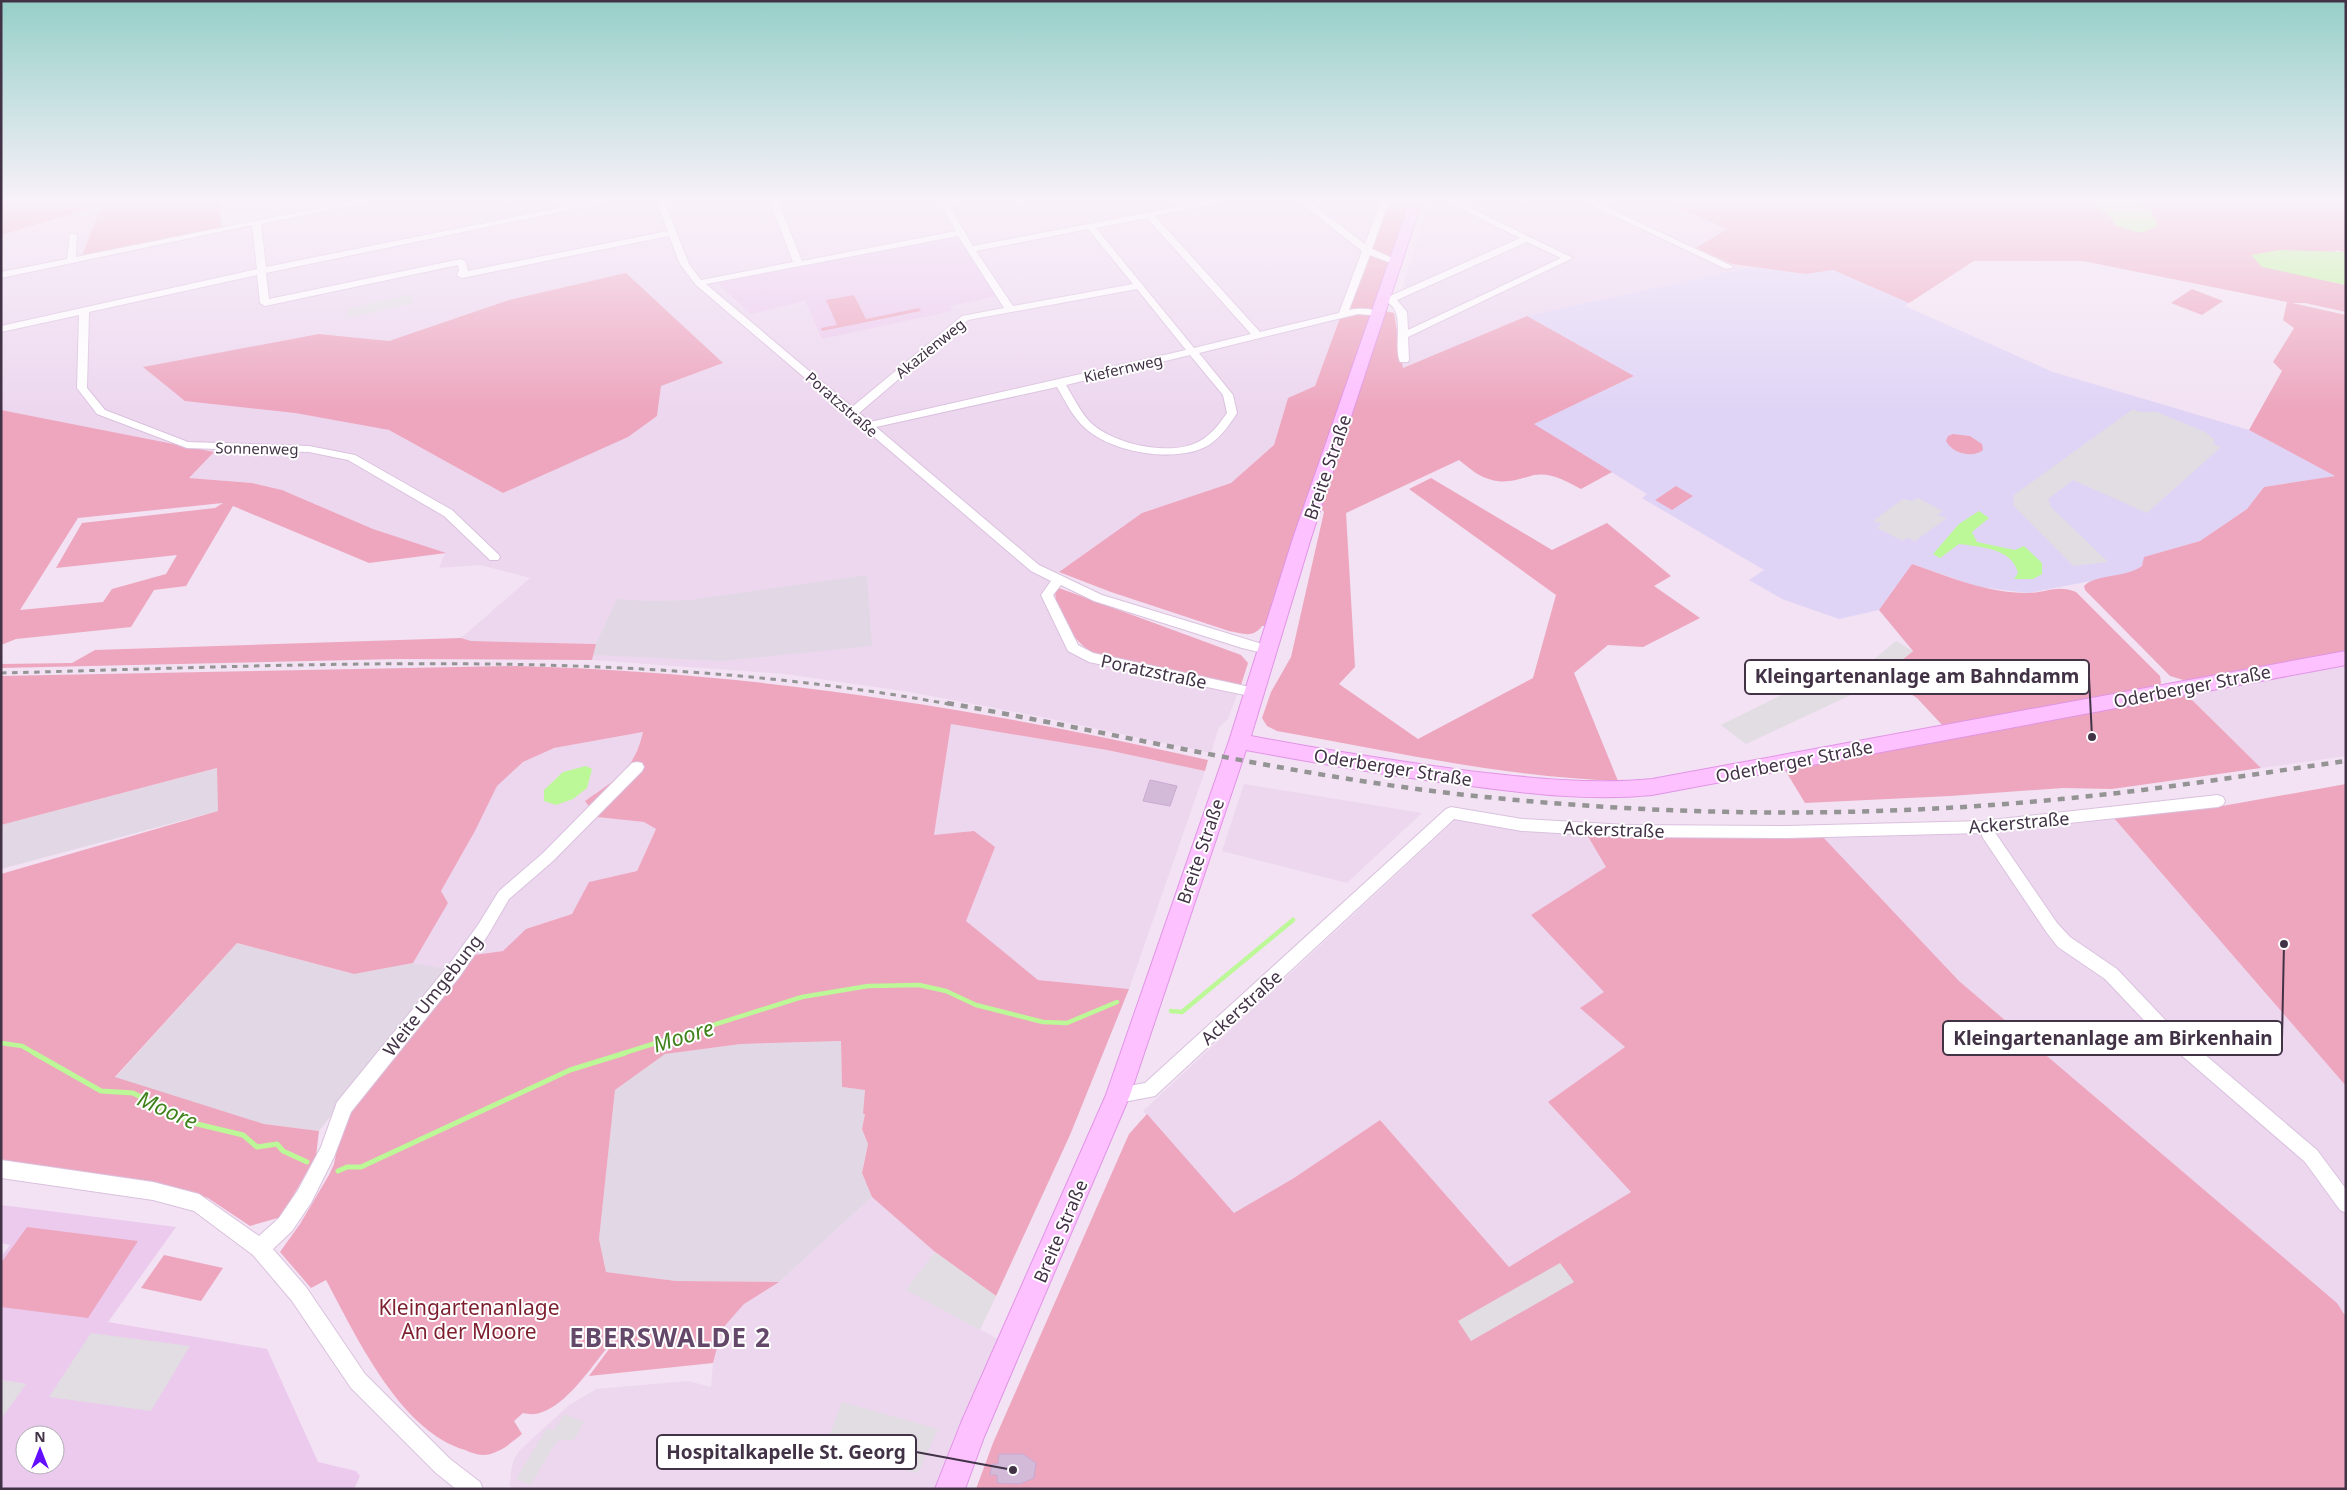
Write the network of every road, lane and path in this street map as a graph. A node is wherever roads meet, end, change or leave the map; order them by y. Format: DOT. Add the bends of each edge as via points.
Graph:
graph roads {
  1 [pos="18,271"];
  2 [pos="268,271"];
  3 [pos="420,271"];
  4 [pos="464,271"];
  5 [pos="484,271"];
  6 [pos="688,271"];
  7 [pos="761,271"];
  8 [pos="985,271"];
  9 [pos="1126,271"];
  10 [pos="1199,271"];
  11 [pos="1361,271"];
  12 [pos="1394,271"];
  13 [pos="1452,271"];
  14 [pos="1541,271"];
  15 [pos="261,272"];
  16 [pos="1,274"];
  17 [pos="699,283"];
  18 [pos="1138,286"];
  19 [pos="1387,298"];
  20 [pos="1010,310"];
  21 [pos="84,311"];
  22 [pos="1344,314"];
  23 [pos="1378,314"];
  24 [pos="1,329"];
  25 [pos="1258,336"];
  26 [pos="1403,336"];
  27 [pos="1192,352"];
  28 [pos="1404,360"];
  29 [pos="1060,383"];
  30 [pos="852,413"];
  31 [pos="868,426"];
  32 [pos="494,557"];
  33 [pos="1058,580"];
  34 [pos="1267,650"];
  35 [pos="2346,658"];
  36 [pos="1254,692"];
  37 [pos="1239,741"];
  38 [pos="637,767"];
  39 [pos="2218,801"];
  40 [pos="1988,834"];
  41 [pos="1118,1095"];
  42 [pos="1,1169"];
  43 [pos="2346,1204"];
  44 [pos="260,1248"];
  45 [pos="473,1489"];
  46 [pos="950,1489"];
  1 -- 16 [label="street"];
  2 -- 15 [label="street"];
  3 -- 15 [label="street" via="265,303"];
  4 -- 5 [label="street" via="462,275"];
  6 -- 17 [label="street, Poratzstraße"];
  7 -- 17 [label="street"];
  8 -- 20 [label="street"];
  9 -- 18 [label="street"];
  10 -- 25 [label="street"];
  11 -- 22 [label="street"];
  12 -- 19 [label="main road, Breite Straße"];
  13 -- 19 [label="street"];
  14 -- 26 [label="street"];
  15 -- 21 [label="street"];
  17 -- 30 [label="street, Poratzstraße"];
  18 -- 20 [label="street, Akazienweg"];
  18 -- 27 [label="street"];
  19 -- 23 [label="main road, Breite Straße"];
  19 -- 26 [label="street" via="1402,312"];
  20 -- 30 [label="street, Akazienweg" via="965,318"];
  21 -- 24 [label="street"];
  21 -- 32 [label="street, Sonnenweg" via="82,388 101,412 187,445 308,449 351,457 448,513"];
  22 -- 23 [label="street, Kiefernweg" via="1358,311"];
  22 -- 25 [label="street, Kiefernweg"];
  23 -- 34 [label="main road, Breite Straße"];
  25 -- 27 [label="street, Kiefernweg"];
  26 -- 28 [label="street"];
  27 -- 29 [label="street, Kiefernweg"];
  27 -- 29 [label="street" via="1228,394 1232,413 1222,428 1200,445 1170,450 1137,449 1115,444 1091,429"];
  29 -- 31 [label="street, Kiefernweg"];
  30 -- 31 [label="street, Poratzstraße"];
  31 -- 33 [label="street, Poratzstraße" via="1022,557"];
  33 -- 34 [label="street, Poratzstraße" via="1118,605"];
  33 -- 36 [label="street, Poratzstraße" via="1047,595 1074,648 1089,657"];
  34 -- 36 [label="main road, Breite Straße"];
  35 -- 37 [label="main road, Oderberger Straße" via="1652,787 1610,792 1527,786 1367,765"];
  36 -- 37 [label="main road, Breite Straße"];
  37 -- 41 [label="main road, Breite Straße"];
  38 -- 44 [label="street, Weite Umgebung" via="548,857 504,895 454,970 343,1108 318,1172 288,1221"];
  39 -- 41 [label="street, Ackerstraße" via="1983,827 1787,832 1626,831 1522,825 1451,813 1149,1090"];
  40 -- 43 [label="street" via="2064,942 2111,974 2164,1030 2310,1156"];
  41 -- 46 [label="main road, Breite Straße" via="968,1439"];
  42 -- 44 [label="street" via="153,1190 199,1203"];
  44 -- 45 [label="street" via="299,1294 358,1381 443,1466"];
}
